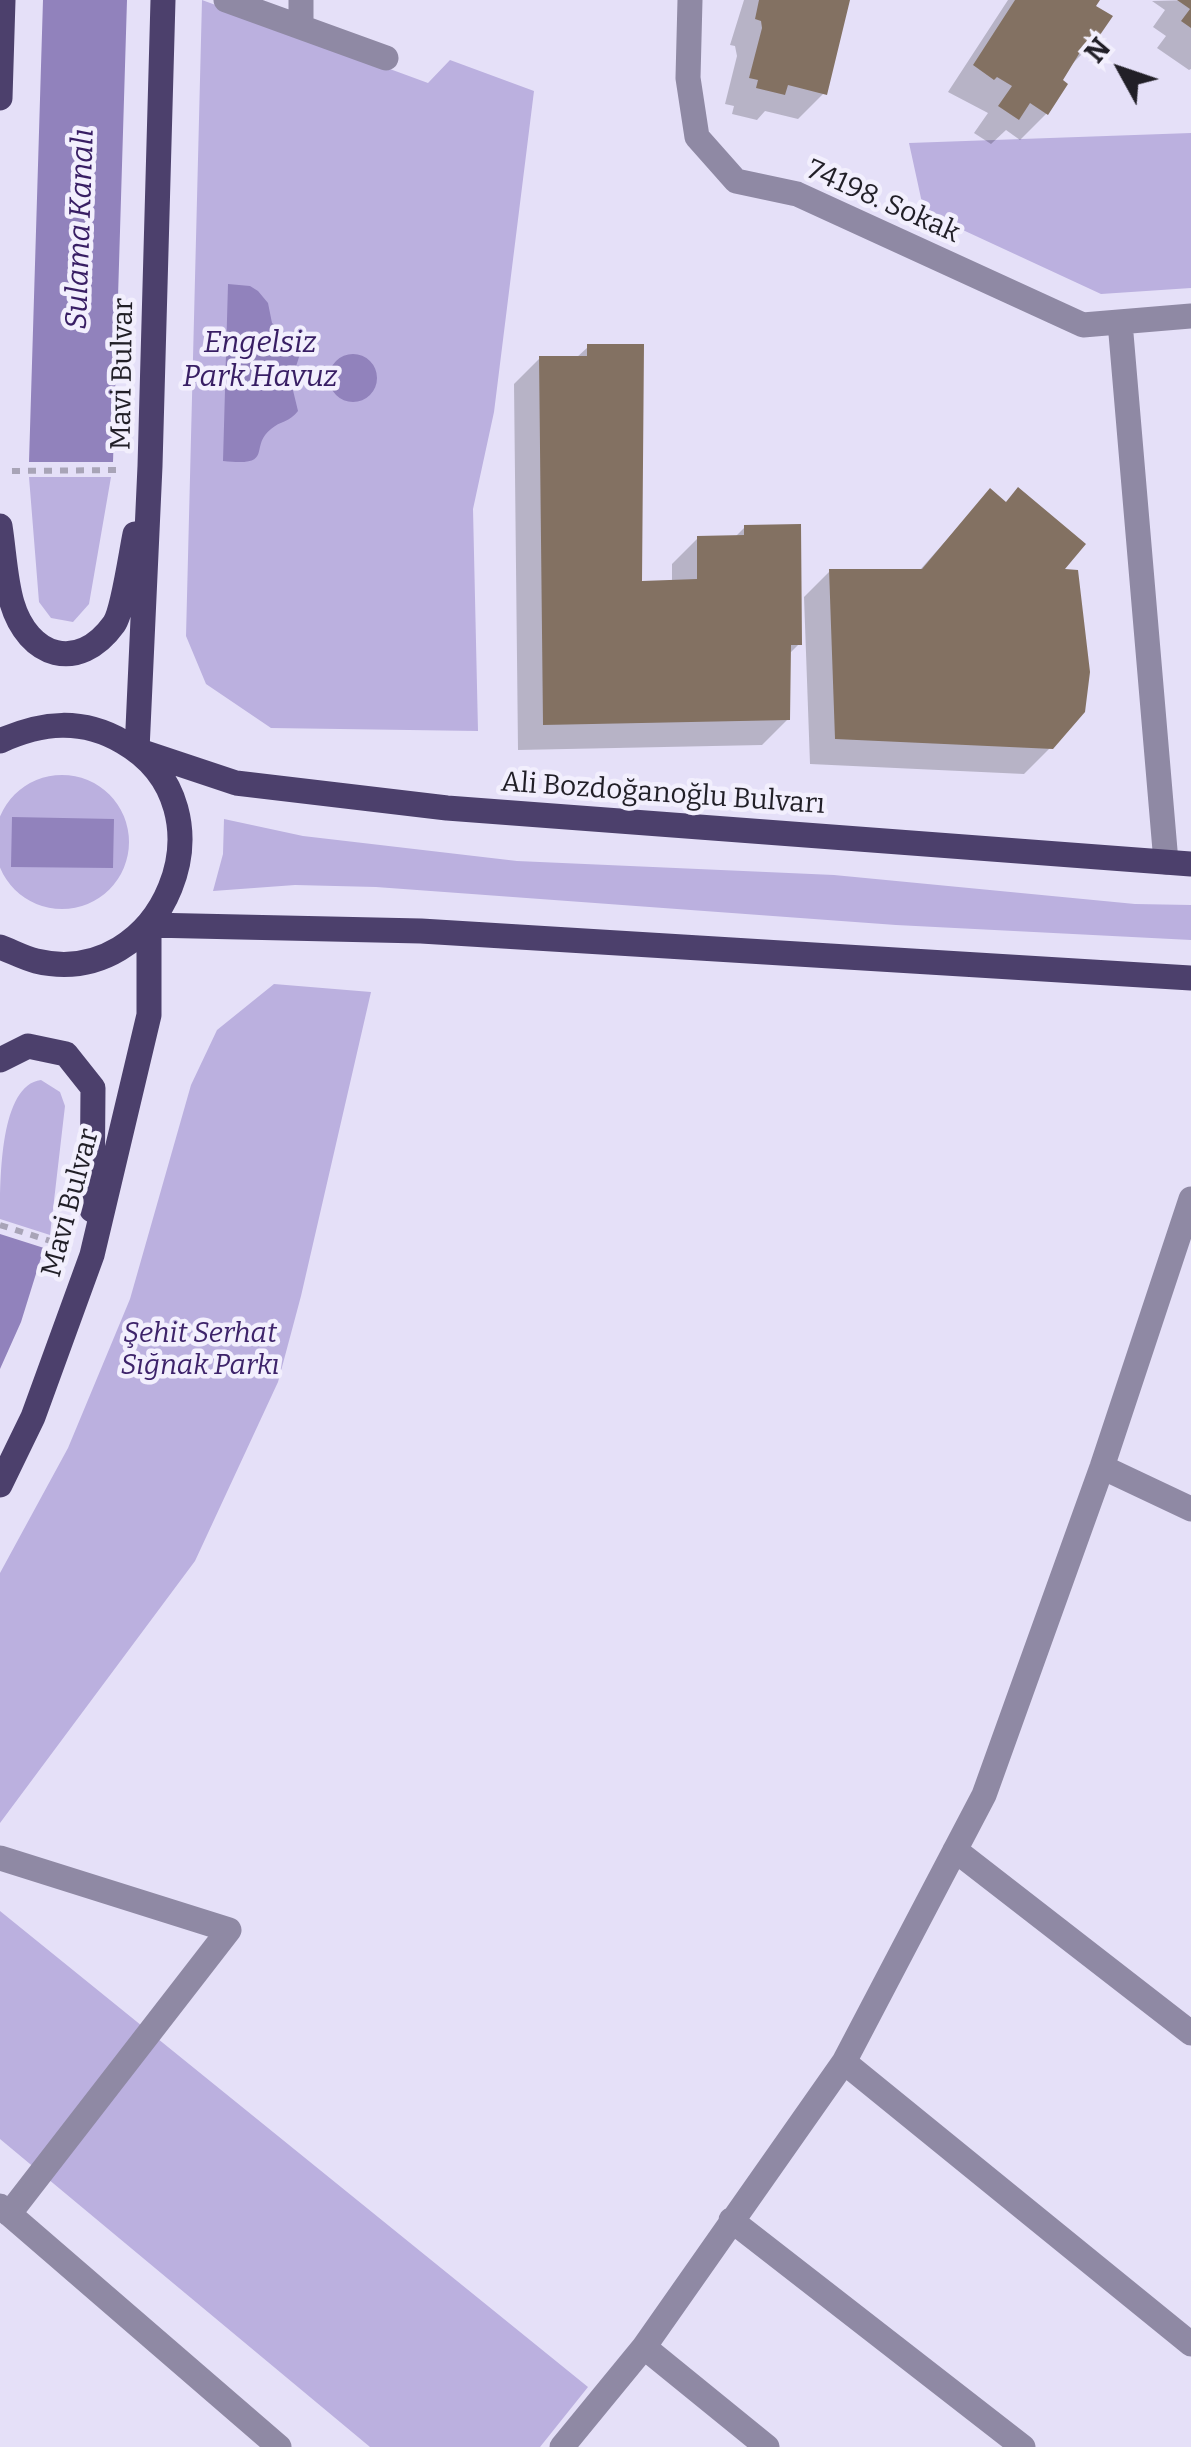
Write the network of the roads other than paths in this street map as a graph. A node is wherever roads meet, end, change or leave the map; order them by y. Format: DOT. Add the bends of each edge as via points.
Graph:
graph roads {
  1 [pos="3,0"];
  2 [pos="163,0"];
  3 [pos="226,0"];
  4 [pos="690,0"];
  5 [pos="301,13"];
  6 [pos="386,58"];
  7 [pos="0,98"];
  8 [pos="1191,316"];
  9 [pos="1120,322"];
  10 [pos="139,468"];
  11 [pos="0,526"];
  12 [pos="0,741"];
  13 [pos="137,750"];
  14 [pos="1178,863"];
  15 [pos="149,925"];
  16 [pos="0,947"];
  17 [pos="1191,978"];
  18 [pos="0,1060"];
  19 [pos="1191,1199"];
  20 [pos="92,1255"];
  21 [pos="1102,1468"];
  22 [pos="0,1485"];
  23 [pos="1191,1510"];
  24 [pos="954,1850"];
  25 [pos="0,1858"];
  26 [pos="1191,2033"];
  27 [pos="844,2062"];
  28 [pos="5,2210"];
  29 [pos="732,2220"];
  30 [pos="1191,2344"];
  31 [pos="644,2348"];
  32 [pos="279,2447"];
  33 [pos="562,2447"];
  34 [pos="766,2447"];
  35 [pos="1022,2447"];
  1 -- 7 [label="main road"];
  2 -- 10 [label="main road, Mavi Bulvar"];
  3 -- 5 [label="street"];
  4 -- 9 [label="street, 74198. Sokak" via="688,78 697,137 736,181 797,194 1082,326"];
  5 -- 6 [label="street"];
  8 -- 9 [label="street, 74198. Sokak"];
  9 -- 14 [label="street"];
  10 -- 11 [label="main road" via="116,622 86,652 64,656 22,628"];
  10 -- 13 [label="main road, Mavi Bulvar"];
  12 -- 13 [label="main road, Ali Bozdoğanoğlu Bulvarı" via="66,723 104,731"];
  13 -- 14 [label="main road, Ali Bozdoğanoğlu Bulvarı" via="236,783 447,808"];
  13 -- 15 [label="main road" via="178,813 181,851 172,890"];
  15 -- 16 [label="main road" via="117,950 77,962 36,961"];
  15 -- 17 [label="main road" via="422,931"];
  15 -- 20 [label="main road, Mavi Bulvar" via="149,1015"];
  18 -- 20 [label="main road" via="28,1046 66,1054 93,1088"];
  19 -- 21 [label="street"];
  20 -- 22 [label="main road, Mavi Bulvar" via="34,1417"];
  21 -- 23 [label="street"];
  21 -- 24 [label="street" via="984,1794"];
  24 -- 26 [label="street"];
  24 -- 27 [label="street"];
  25 -- 28 [label="street" via="229,1930"];
  27 -- 29 [label="street"];
  27 -- 30 [label="street"];
  28 -- 32 [label="street"];
  29 -- 31 [label="street"];
  29 -- 35 [label="street"];
  31 -- 33 [label="street"];
  31 -- 34 [label="street"];
}
